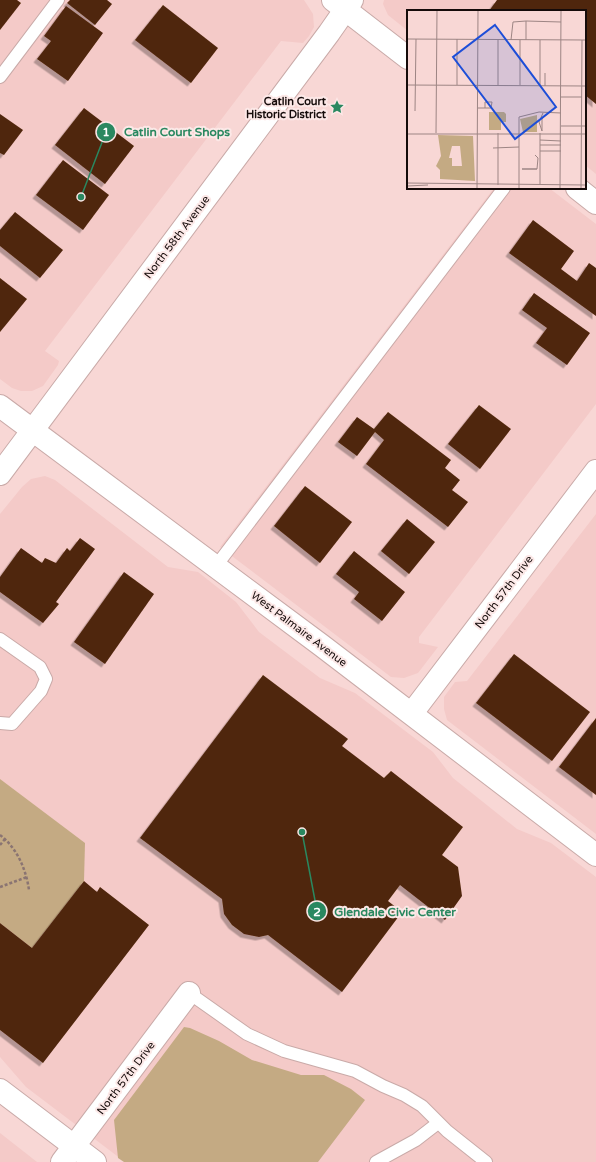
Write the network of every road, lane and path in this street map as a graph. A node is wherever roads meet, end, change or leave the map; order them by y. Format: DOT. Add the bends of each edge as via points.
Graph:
graph roads {
  1 [pos="58,0"];
  2 [pos="343,3"];
  3 [pos="407,57"];
  4 [pos="0,77"];
  5 [pos="503,189"];
  6 [pos="578,189"];
  7 [pos="596,202"];
  8 [pos="0,406"];
  9 [pos="32,431"];
  10 [pos="596,471"];
  11 [pos="0,474"];
  12 [pos="216,566"];
  13 [pos="0,639"];
  14 [pos="412,713"];
  15 [pos="0,723"];
  16 [pos="0,836"];
  17 [pos="5,839"];
  18 [pos="0,845"];
  19 [pos="596,855"];
  20 [pos="27,877"];
  21 [pos="0,887"];
  22 [pos="29,890"];
  23 [pos="189,993"];
  24 [pos="0,1090"];
  25 [pos="438,1123"];
  26 [pos="68,1154"];
  27 [pos="383,1161"];
  28 [pos="95,1162"];
  29 [pos="486,1162"];
  1 -- 4 [label="lane"];
  2 -- 3 [label="street"];
  2 -- 9 [label="street, North 58th Avenue"];
  5 -- 12 [label="lane"];
  6 -- 7 [label="street"];
  8 -- 9 [label="street, West Palmaire Avenue"];
  9 -- 11 [label="street, North 58th Avenue"];
  9 -- 12 [label="street, West Palmaire Avenue"];
  10 -- 14 [label="street, North 57th Drive"];
  12 -- 14 [label="street, West Palmaire Avenue"];
  13 -- 15 [label="lane" via="40,667 46,679 41,691 12,724"];
  14 -- 19 [label="street, West Palmaire Avenue"];
  16 -- 17 [label="path"];
  17 -- 18 [label="path"];
  17 -- 20 [label="path" via="22,864"];
  20 -- 21 [label="path"];
  20 -- 22 [label="path"];
  23 -- 25 [label="lane" via="246,1034 284,1051 355,1071 422,1106"];
  23 -- 26 [label="street, North 57th Drive"];
  24 -- 26 [label="street"];
  25 -- 27 [label="lane"];
  25 -- 29 [label="lane"];
  26 -- 28 [label="street"];
}
